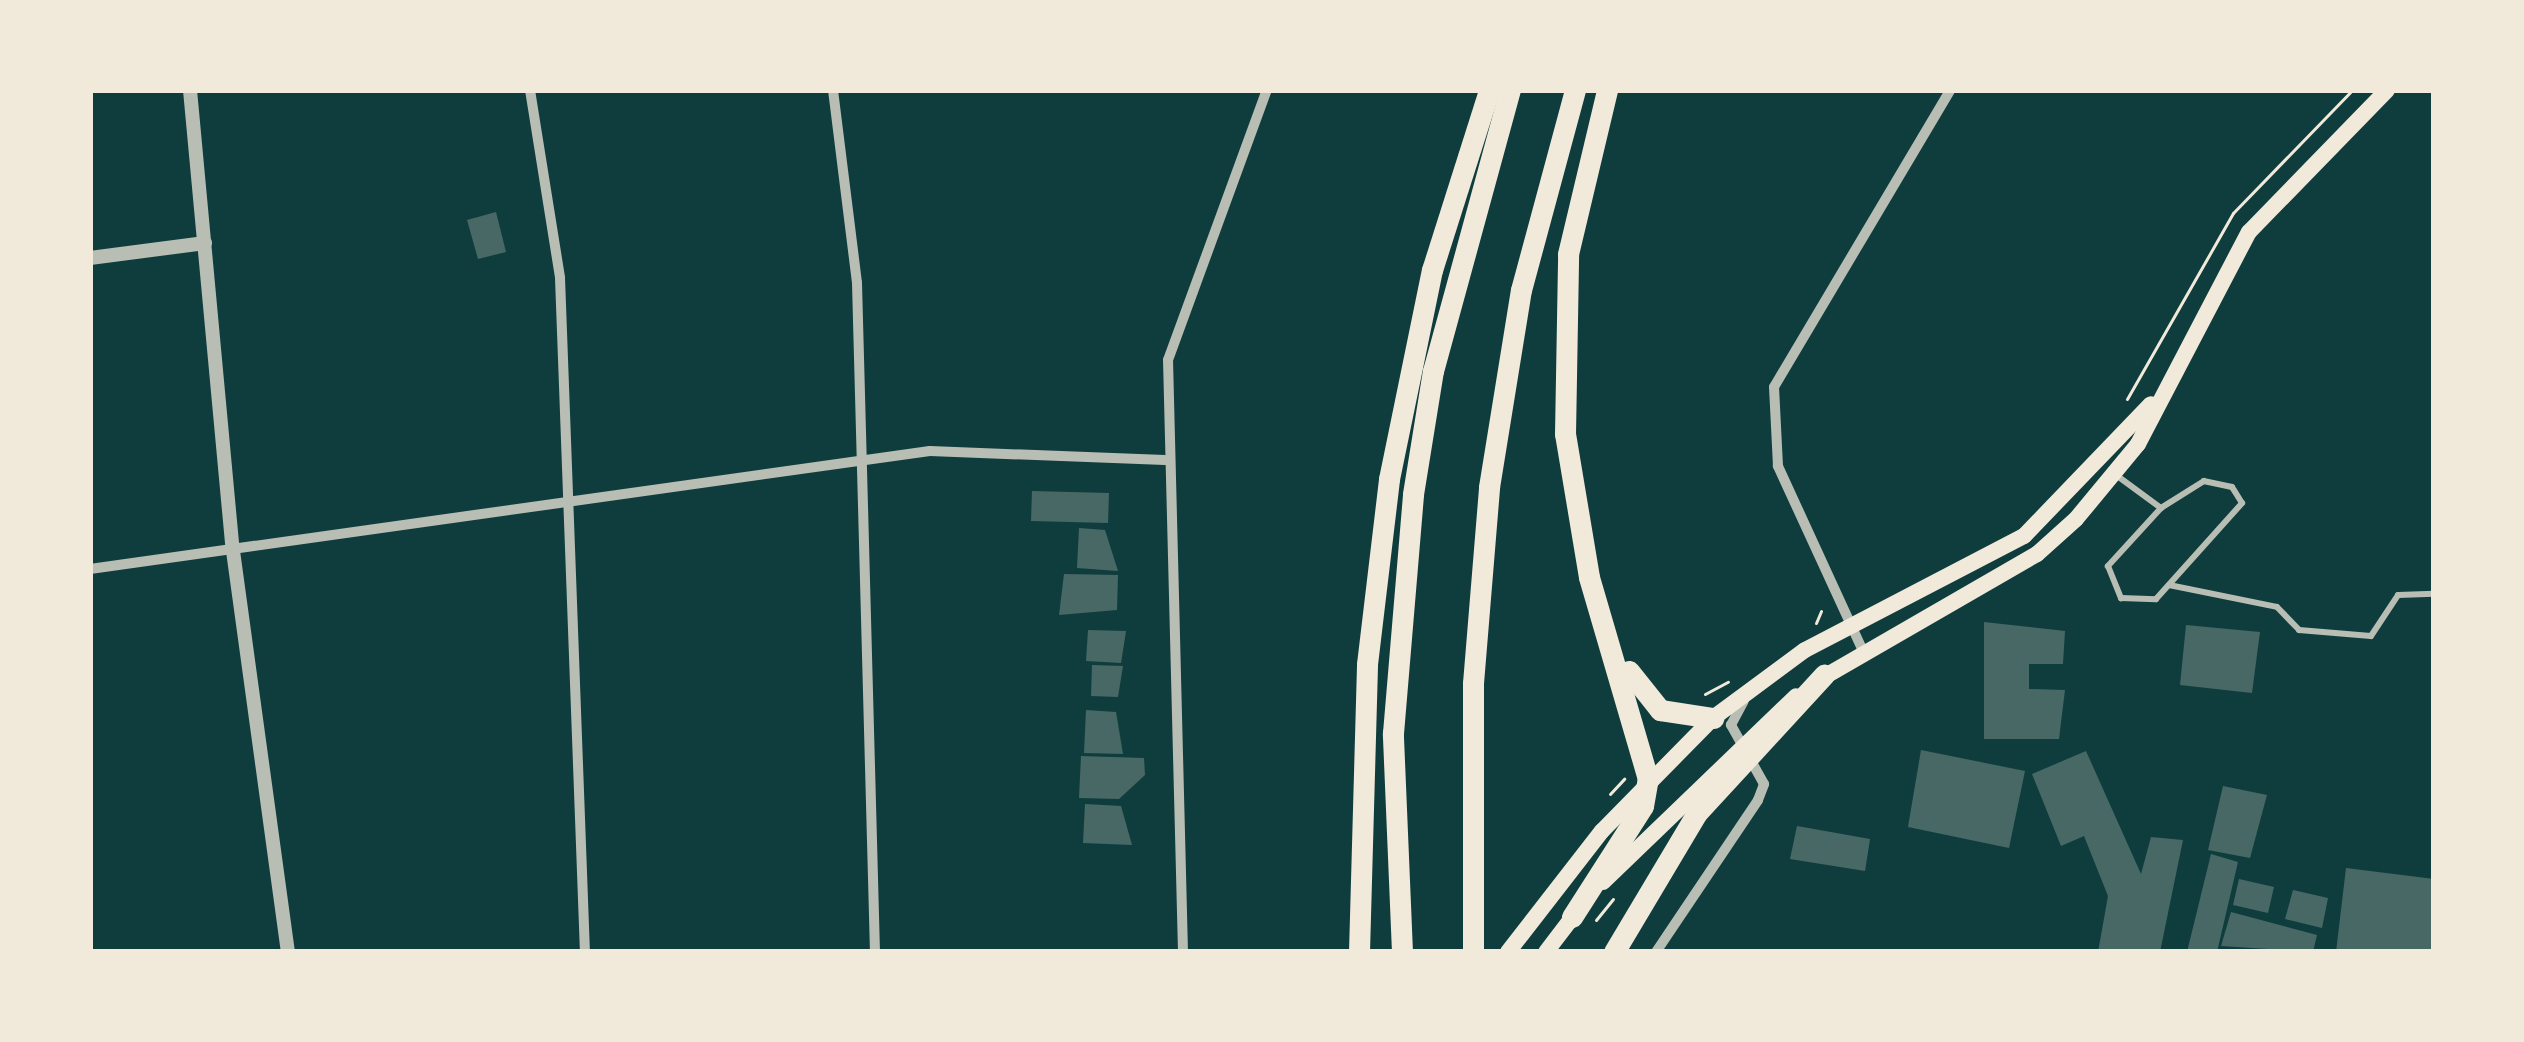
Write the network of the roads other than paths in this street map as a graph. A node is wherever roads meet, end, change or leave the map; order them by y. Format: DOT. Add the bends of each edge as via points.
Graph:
graph roads {
  1 [pos="190,90"];
  2 [pos="530,90"];
  3 [pos="833,90"];
  4 [pos="1268,90"];
  5 [pos="1489,90"];
  6 [pos="1510,90"];
  7 [pos="1575,90"];
  8 [pos="1607,90"];
  9 [pos="1950,90"];
  10 [pos="2387,90"];
  11 [pos="205,243"];
  12 [pos="90,258"];
  13 [pos="2153,402"];
  14 [pos="862,460"];
  15 [pos="1165,460"];
  16 [pos="2116,475"];
  17 [pos="562,503"];
  18 [pos="1577,505"];
  19 [pos="2162,508"];
  20 [pos="233,551"];
  21 [pos="90,568"];
  22 [pos="2169,585"];
  23 [pos="2434,594"];
  24 [pos="1848,626"];
  25 [pos="1863,651"];
  26 [pos="1824,675"];
  27 [pos="1759,682"];
  28 [pos="1713,718"];
  29 [pos="1742,751"];
  30 [pos="1648,779"];
  31 [pos="1572,917"];
  32 [pos="288,952"];
  33 [pos="585,952"];
  34 [pos="875,952"];
  35 [pos="1183,952"];
  36 [pos="1359,952"];
  37 [pos="1402,952"];
  38 [pos="1473,952"];
  39 [pos="1508,952"];
  40 [pos="1546,952"];
  41 [pos="1614,952"];
  42 [pos="1656,952"];
  1 -- 11 [label="street"];
  2 -- 17 [label="street" via="560,278"];
  3 -- 14 [label="street" via="857,283"];
  4 -- 15 [label="street" via="1173,325"];
  5 -- 36 [label="highway" via="1432,270 1389,479 1367,664"];
  6 -- 37 [label="highway" via="1433,371 1413,494 1393,733"];
  7 -- 38 [label="highway" via="1525,273 1489,488 1473,683"];
  8 -- 18 [label="highway" via="1564,293"];
  9 -- 24 [label="street" via="1774,388 1778,466"];
  10 -- 13 [label="main road" via="2249,232"];
  11 -- 12 [label="street"];
  11 -- 20 [label="street"];
  13 -- 16 [label="main road"];
  13 -- 24 [label="main road" via="2024,536"];
  14 -- 15 [label="street" via="930,451"];
  14 -- 17 [label="street"];
  14 -- 34 [label="street"];
  15 -- 35 [label="street"];
  16 -- 19 [label="lane"];
  16 -- 25 [label="main road" via="2037,554"];
  17 -- 20 [label="street"];
  17 -- 33 [label="street"];
  18 -- 28 [label="highway" via="1644,698"];
  18 -- 30 [label="highway"];
  19 -- 22 [label="lane" via="2106,580 2144,604"];
  19 -- 22 [label="lane" via="2204,481 2232,487 2242,503"];
  20 -- 21 [label="street"];
  20 -- 32 [label="street"];
  22 -- 23 [label="lane" via="2277,607 2299,630 2371,636 2398,595"];
  24 -- 25 [label="street"];
  24 -- 27 [label="main road"];
  25 -- 26 [label="main road"];
  26 -- 29 [label="highway"];
  27 -- 28 [label="main road"];
  27 -- 29 [label="street" via="1736,712"];
  28 -- 30 [label="main road"];
  29 -- 31 [label="main road"];
  29 -- 41 [label="highway"];
  29 -- 42 [label="street" via="1763,784 1758,800"];
  30 -- 31 [label="highway"];
  30 -- 39 [label="main road"];
  31 -- 40 [label="main road"];
}
